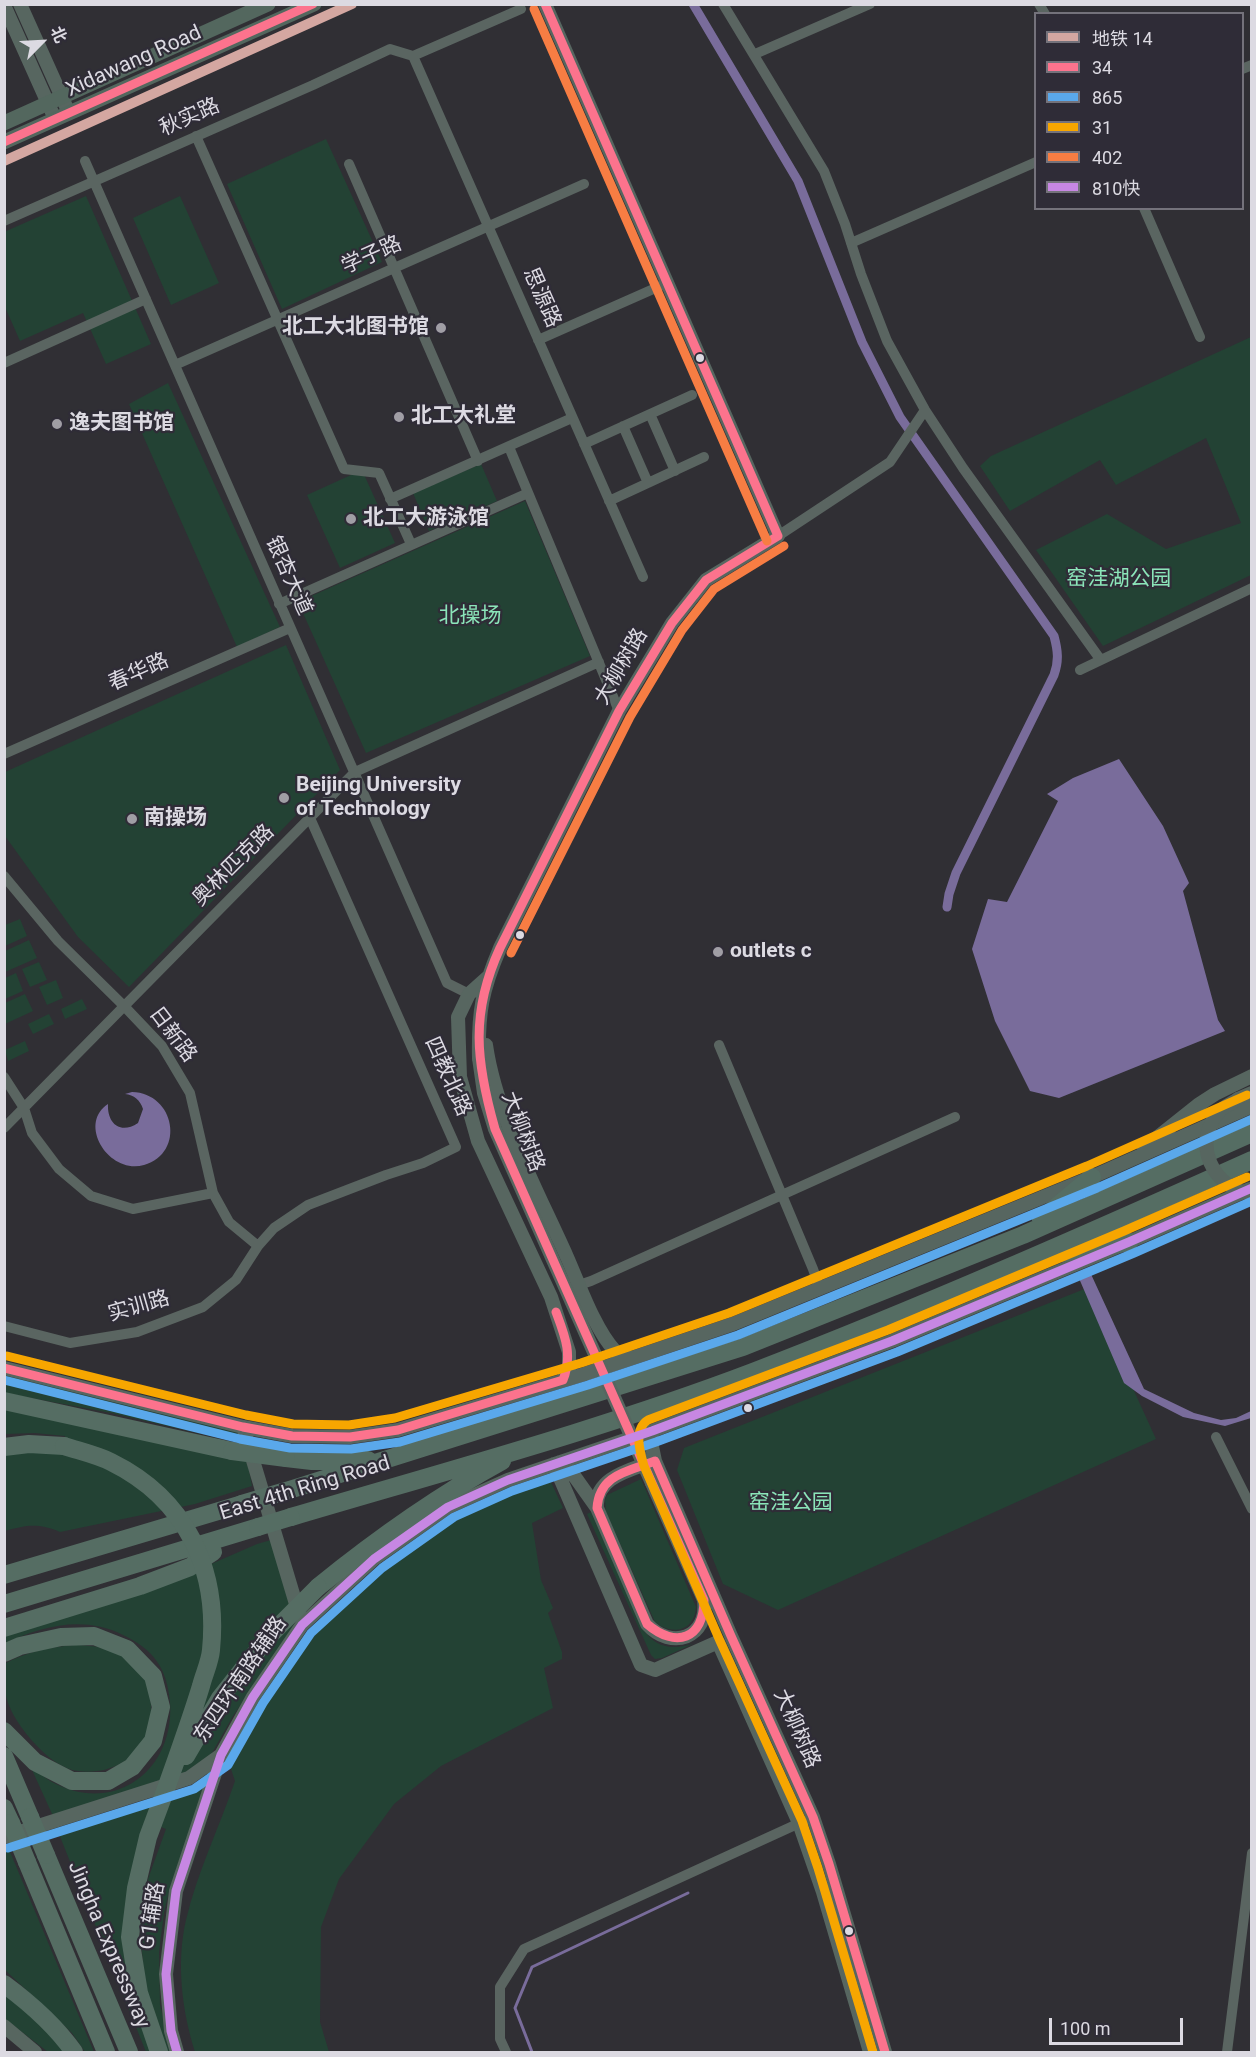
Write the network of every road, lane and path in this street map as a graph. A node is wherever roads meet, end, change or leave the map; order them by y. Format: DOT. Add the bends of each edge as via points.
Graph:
graph roads {
  1 [pos="4,4"];
  2 [pos="20,4"];
  3 [pos="268,4"];
  4 [pos="314,4"];
  5 [pos="545,4"];
  6 [pos="723,4"];
  7 [pos="870,4"];
  8 [pos="521,9"];
  9 [pos="755,54"];
  10 [pos="413,56"];
  11 [pos="55,101"];
  12 [pos="62,116"];
  13 [pos="4,123"];
  14 [pos="196,136"];
  15 [pos="4,142"];
  16 [pos="85,161"];
  17 [pos="1034,162"];
  18 [pos="349,164"];
  19 [pos="94,181"];
  20 [pos="584,184"];
  21 [pos="1145,210"];
  22 [pos="4,221"];
  23 [pos="488,226"];
  24 [pos="851,243"];
  25 [pos="394,267"];
  26 [pos="667,283"];
  27 [pos="146,299"];
  28 [pos="278,320"];
  29 [pos="1200,338"];
  30 [pos="538,340"];
  31 [pos="4,363"];
  32 [pos="175,364"];
  33 [pos="692,395"];
  34 [pos="925,410"];
  35 [pos="650,414"];
  36 [pos="572,418"];
  37 [pos="623,426"];
  38 [pos="584,444"];
  39 [pos="509,447"];
  40 [pos="704,457"];
  41 [pos="478,461"];
  42 [pos="675,471"];
  43 [pos="648,483"];
  44 [pos="528,494"];
  45 [pos="390,499"];
  46 [pos="609,501"];
  47 [pos="778,536"];
  48 [pos="411,544"];
  49 [pos="643,578"];
  50 [pos="1251,588"];
  51 [pos="279,604"];
  52 [pos="290,628"];
  53 [pos="1100,659"];
  54 [pos="599,662"];
  55 [pos="1080,670"];
  56 [pos="619,711"];
  57 [pos="4,754"];
  58 [pos="355,772"];
  59 [pos="310,818"];
  60 [pos="4,876"];
  61 [pos="488,977"];
  62 [pos="469,994"];
  63 [pos="124,1006"];
  64 [pos="719,1046"];
  65 [pos="1251,1076"];
  66 [pos="4,1077"];
  67 [pos="1251,1093"];
  68 [pos="1251,1106"];
  69 [pos="24,1108"];
  70 [pos="956,1117"];
  71 [pos="4,1128"];
  72 [pos="1251,1133"];
  73 [pos="1251,1160"];
  74 [pos="1127,1161"];
  75 [pos="1092,1177"];
  76 [pos="1251,1188"];
  77 [pos="213,1193"];
  78 [pos="1251,1194"];
  79 [pos="780,1195"];
  80 [pos="1023,1235"];
  81 [pos="1130,1242"];
  82 [pos="258,1246"];
  83 [pos="1034,1257"];
  84 [pos="579,1285"];
  85 [pos="820,1289"];
  86 [pos="551,1297"];
  87 [pos="4,1326"];
  88 [pos="631,1358"];
  89 [pos="4,1368"];
  90 [pos="563,1380"];
  91 [pos="4,1401"];
  92 [pos="243,1427"];
  93 [pos="652,1431"];
  94 [pos="1216,1437"];
  95 [pos="535,1444"];
  96 [pos="4,1447"];
  97 [pos="384,1460"];
  98 [pos="655,1461"];
  99 [pos="557,1463"];
  100 [pos="597,1508"];
  101 [pos="1251,1509"];
  102 [pos="252,1529"];
  103 [pos="4,1575"];
  104 [pos="4,1604"];
  105 [pos="302,1625"];
  106 [pos="4,1628"];
  107 [pos="725,1639"];
  108 [pos="4,1653"];
  109 [pos="4,1731"];
  110 [pos="221,1755"];
  111 [pos="4,1756"];
  112 [pos="164,1794"];
  113 [pos="813,1818"];
  114 [pos="7,1823"];
  115 [pos="799,1824"];
  116 [pos="1251,1853"];
  117 [pos="4,1984"];
  118 [pos="4,2026"];
  119 [pos="35,2052"];
  120 [pos="74,2052"];
  121 [pos="106,2052"];
  122 [pos="129,2052"];
  123 [pos="159,2052"];
  124 [pos="177,2052"];
  125 [pos="506,2052"];
  126 [pos="870,2052"];
  127 [pos="885,2052"];
  128 [pos="1227,2052"];
  1 -- 11 [label="street"];
  2 -- 11 [label="street"];
  3 -- 11 [label="main road, Xidawang Road"];
  4 -- 12 [label="main road, Xidawang Road"];
  5 -- 26 [label="street"];
  6 -- 9 [label="street"];
  7 -- 9 [label="street"];
  8 -- 10 [label="street"];
  9 -- 24 [label="street" via="824,171"];
  10 -- 14 [label="street, 秋实路" via="390,49"];
  10 -- 23 [label="street, 思源路"];
  11 -- 12 [label="street"];
  11 -- 13 [label="main road, Xidawang Road"];
  12 -- 15 [label="main road, Xidawang Road"];
  14 -- 19 [label="street, 秋实路"];
  14 -- 28 [label="street"];
  16 -- 19 [label="street, 银杏大道"];
  17 -- 24 [label="street"];
  18 -- 25 [label="street"];
  19 -- 22 [label="street, 秋实路"];
  19 -- 27 [label="street, 银杏大道"];
  20 -- 23 [label="street, 学子路"];
  21 -- 29 [label="street"];
  23 -- 25 [label="street, 学子路"];
  23 -- 30 [label="street, 思源路"];
  24 -- 34 [label="street" via="887,341"];
  25 -- 28 [label="street, 学子路"];
  25 -- 41 [label="street"];
  26 -- 30 [label="street"];
  26 -- 47 [label="street"];
  27 -- 31 [label="street"];
  27 -- 32 [label="street, 银杏大道"];
  28 -- 32 [label="street, 学子路"];
  28 -- 45 [label="street" via="344,469 379,472"];
  30 -- 36 [label="street, 思源路"];
  32 -- 51 [label="street, 银杏大道"];
  33 -- 35 [label="street"];
  34 -- 47 [label="street" via="890,462"];
  34 -- 53 [label="street"];
  35 -- 37 [label="street"];
  35 -- 42 [label="street"];
  36 -- 38 [label="street, 思源路"];
  36 -- 39 [label="street"];
  37 -- 38 [label="street"];
  37 -- 43 [label="street"];
  38 -- 46 [label="street, 思源路"];
  39 -- 41 [label="street"];
  39 -- 44 [label="street"];
  40 -- 42 [label="street"];
  41 -- 45 [label="street"];
  42 -- 43 [label="street"];
  43 -- 46 [label="street"];
  44 -- 48 [label="street"];
  44 -- 54 [label="street"];
  45 -- 48 [label="street"];
  46 -- 49 [label="street, 思源路"];
  47 -- 56 [label="street, 大柳树路" via="706,580 672,623"];
  48 -- 51 [label="street"];
  50 -- 53 [label="street"];
  51 -- 52 [label="street, 银杏大道"];
  52 -- 57 [label="street, 春华路"];
  52 -- 58 [label="street, 银杏大道"];
  53 -- 55 [label="street"];
  54 -- 56 [label="street"];
  54 -- 58 [label="street, 奥林匹克路"];
  56 -- 61 [label="street, 大柳树路"];
  58 -- 59 [label="street, 奥林匹克路"];
  58 -- 62 [label="street, 银杏大道" via="447,983"];
  59 -- 63 [label="street, 奥林匹克路"];
  59 -- 82 [label="street, 四教北路" via="456,1146 423,1163 308,1205 274,1228"];
  60 -- 63 [label="street, 日新路" via="57,941"];
  61 -- 62 [label="street"];
  61 -- 84 [label="street" via="486,1042 490,1073 508,1124"];
  61 -- 100 [label="street, 大柳树路, bridge" via="478,1028 479,1058 495,1129 704,1600 699,1627 685,1637 668,1638 647,1624"];
  62 -- 86 [label="street" via="458,1017 460,1077 478,1141"];
  63 -- 69 [label="street, 奥林匹克路"];
  63 -- 77 [label="street, 日新路" via="162,1046 189,1093"];
  64 -- 79 [label="street"];
  65 -- 74 [label="street" via="1198,1105"];
  66 -- 69 [label="street"];
  67 -- 78 [label="street, bridge" via="1219,1112 1208,1133 1207,1154 1213,1171 1229,1186"];
  68 -- 74 [label="street"];
  69 -- 71 [label="street, 奥林匹克路"];
  69 -- 77 [label="street" via="32,1133 59,1169 91,1196 133,1209"];
  70 -- 79 [label="street"];
  72 -- 80 [label="highway, East 4th Ring Road"];
  73 -- 83 [label="highway, East 4th Ring Road"];
  74 -- 75 [label="street"];
  75 -- 80 [label="highway"];
  75 -- 85 [label="street"];
  76 -- 81 [label="street, 东四环南路辅路"];
  77 -- 82 [label="street, 日新路" via="229,1222"];
  79 -- 84 [label="street"];
  79 -- 85 [label="street"];
  80 -- 97 [label="highway, East 4th Ring Road" via="743,1347"];
  81 -- 83 [label="highway"];
  81 -- 93 [label="street, 东四环南路辅路" via="892,1341"];
  82 -- 87 [label="street, 实训路" via="236,1280 203,1307 137,1332 70,1343"];
  83 -- 95 [label="highway, East 4th Ring Road" via="752,1372"];
  84 -- 86 [label="street" via="577,1290 557,1299"];
  84 -- 88 [label="street" via="604,1337 616,1353"];
  85 -- 88 [label="street" via="733,1324"];
  86 -- 90 [label="street" via="569,1352 569,1368"];
  88 -- 90 [label="street"];
  89 -- 92 [label="street"];
  90 -- 92 [label="street" via="398,1430 350,1437 292,1436"];
  91 -- 97 [label="highway, bridge" via="232,1451 312,1461"];
  92 -- 105 [label="street"];
  93 -- 98 [label="street, 大柳树路"];
  93 -- 99 [label="street, 东四环南路辅路"];
  94 -- 101 [label="street"];
  95 -- 102 [label="highway, East 4th Ring Road, bridge"];
  95 -- 112 [label="highway, bridge" via="415,1514 318,1587 269,1636 220,1698"];
  96 -- 112 [label="highway, bridge" via="64,1446 111,1462 150,1487 178,1515 197,1548 211,1595 211,1652"];
  97 -- 103 [label="highway, East 4th Ring Road, bridge"];
  98 -- 100 [label="street" via="605,1484 596,1498"];
  98 -- 107 [label="street, 大柳树路"];
  99 -- 100 [label="street" via="575,1477"];
  99 -- 105 [label="street, 东四环南路辅路" via="448,1507 374,1559"];
  99 -- 107 [label="street" via="641,1665 655,1670"];
  102 -- 104 [label="highway, East 4th Ring Road"];
  102 -- 106 [label="highway" via="190,1567"];
  105 -- 110 [label="street, 东四环南路辅路" via="253,1697"];
  107 -- 113 [label="street, 大柳树路"];
  107 -- 115 [label="street, 大柳树路"];
  108 -- 109 [label="highway" via="61,1637 94,1636 127,1649 153,1676 161,1707 153,1741 132,1767 108,1780 72,1781 34,1762"];
  110 -- 114 [label="street, 东四环南路辅路" via="189,1778"];
  110 -- 124 [label="street, G1辅路" via="176,1891 166,1974 171,2031"];
  111 -- 122 [label="highway, Jingha Expressway, bridge"];
  112 -- 123 [label="highway" via="148,1837 130,1937 139,1993"];
  113 -- 115 [label="street"];
  113 -- 127 [label="street, 大柳树路"];
  114 -- 121 [label="highway, Jingha Expressway, bridge"];
  115 -- 125 [label="street" via="524,1949 500,1987 500,2038"];
  115 -- 126 [label="street, 大柳树路" via="824,1892"];
  116 -- 128 [label="street"];
  117 -- 120 [label="highway" via="35,2008"];
  118 -- 119 [label="street"];
}
